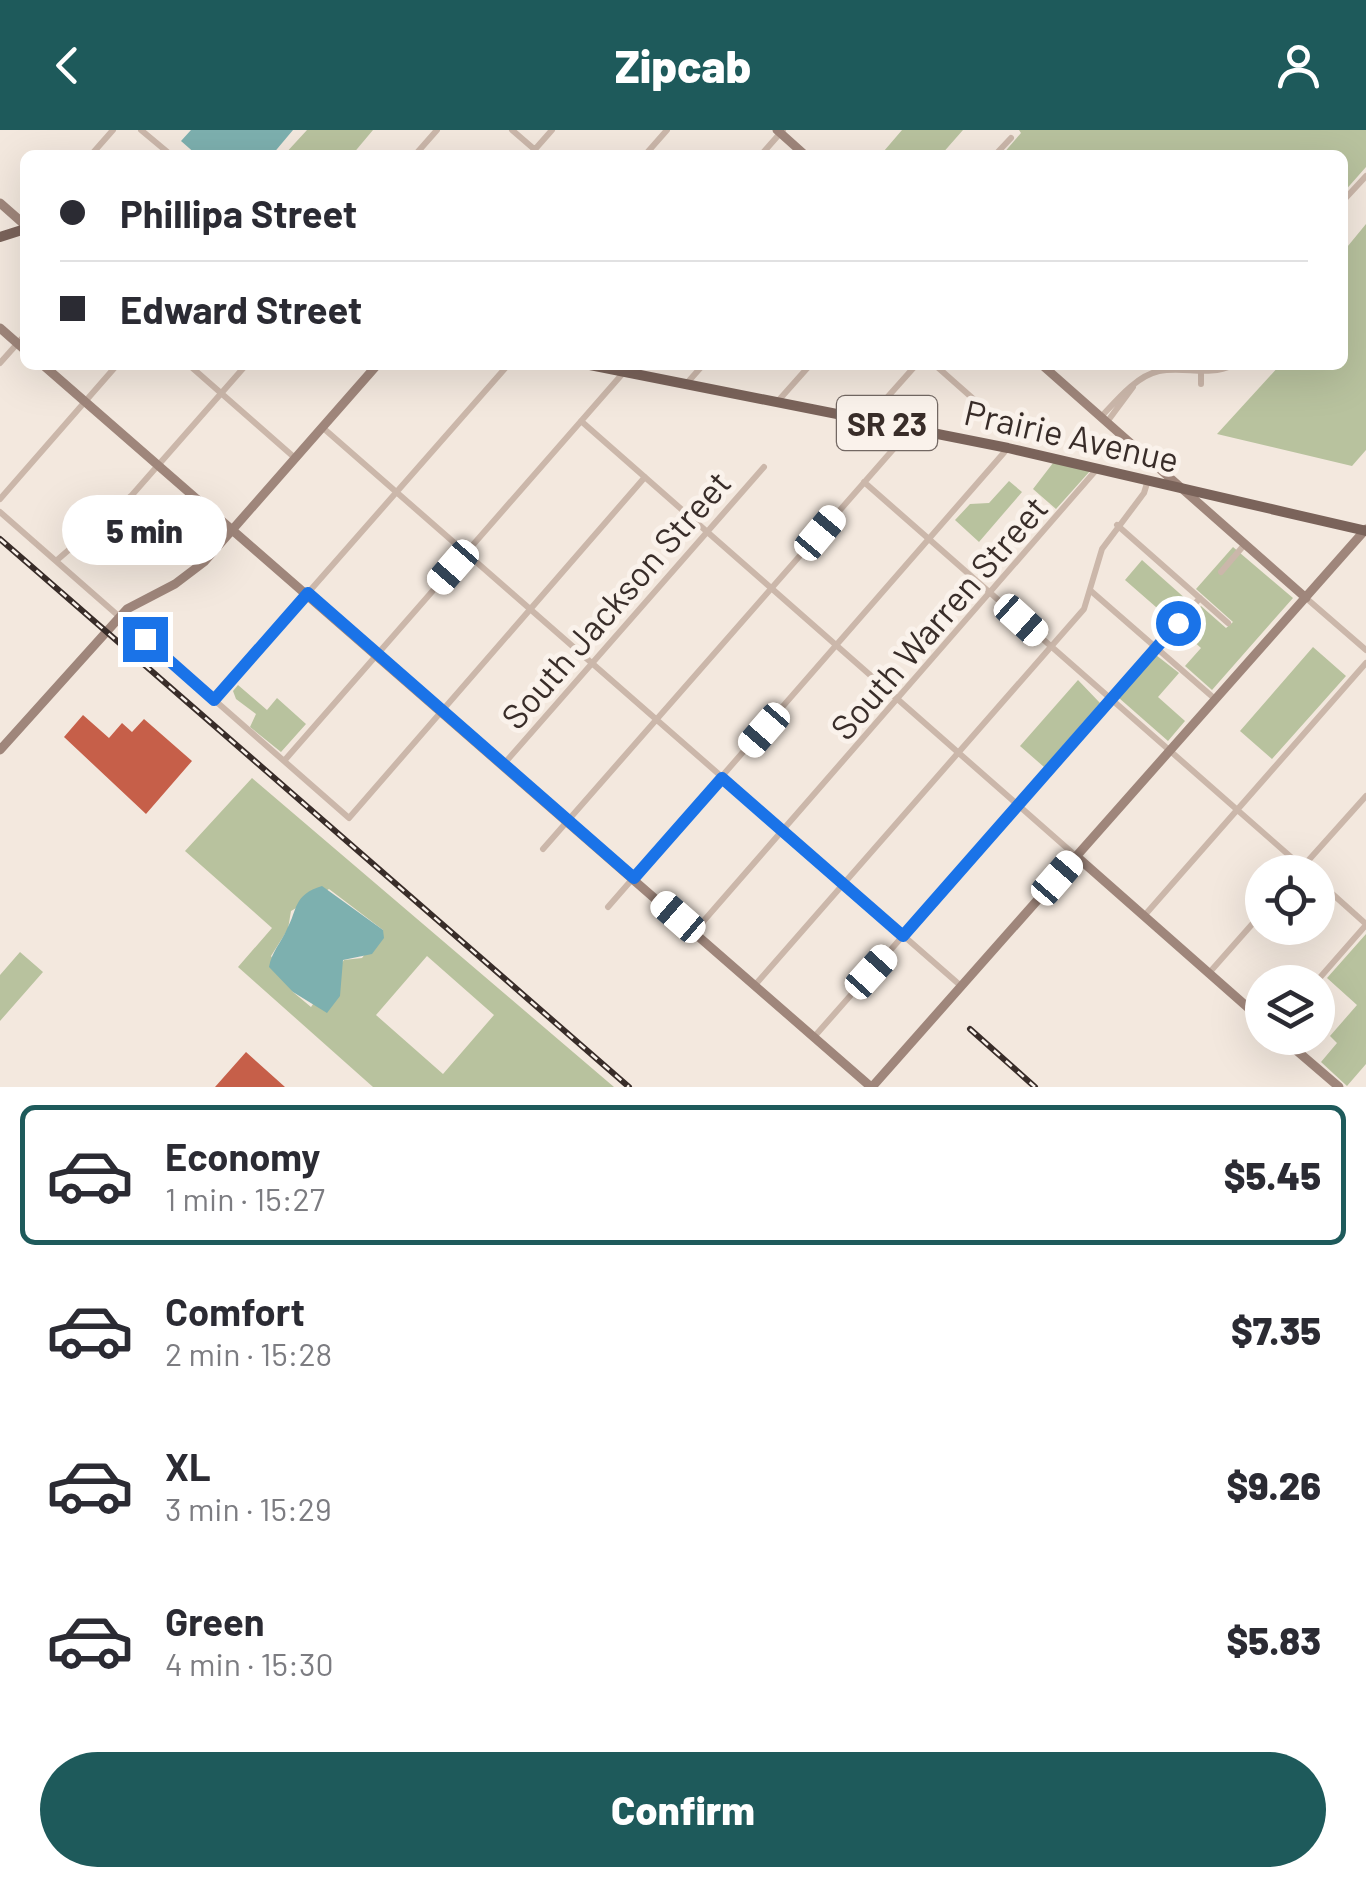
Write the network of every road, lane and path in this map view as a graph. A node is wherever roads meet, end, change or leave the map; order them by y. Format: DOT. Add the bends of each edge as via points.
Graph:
graph roads {
  1 [pos="113,130"];
  2 [pos="142,130"];
  3 [pos="437,130"];
  4 [pos="512,130"];
  5 [pos="667,130"];
  6 [pos="780,131"];
  7 [pos="1010,138"];
  8 [pos="95,150"];
  9 [pos="165,150"];
  10 [pos="419,150"];
  11 [pos="532,150"];
  12 [pos="650,150"];
  13 [pos="800,150"];
  14 [pos="999,150"];
  15 [pos="1366,176"];
  16 [pos="1348,196"];
  17 [pos="0,203"];
  18 [pos="20,222"];
  19 [pos="20,344"];
  20 [pos="0,364"];
  21 [pos="49,370"];
  22 [pos="113,370"];
  23 [pos="194,370"];
  24 [pos="242,370"];
  25 [pos="372,370"];
  26 [pos="504,370"];
  27 [pos="614,370"];
  28 [pos="699,370"];
  29 [pos="806,370"];
  30 [pos="912,370"];
  31 [pos="941,370"];
  32 [pos="1048,370"];
  33 [pos="1210,370"];
  34 [pos="624,372"];
  35 [pos="1201,372"];
  36 [pos="686,384"];
  37 [pos="1201,384"];
  38 [pos="221,393"];
  39 [pos="778,401"];
  40 [pos="86,402"];
  41 [pos="978,403"];
  42 [pos="868,419"];
  43 [pos="1104,420"];
  44 [pos="581,422"];
  45 [pos="322,427"];
  46 [pos="912,428"];
  47 [pos="1008,448"];
  48 [pos="295,458"];
  49 [pos="158,464"];
  50 [pos="764,467"];
  51 [pos="1098,468"];
  52 [pos="645,478"];
  53 [pos="1148,480"];
  54 [pos="864,482"];
  55 [pos="1182,488"];
  56 [pos="397,492"];
  57 [pos="0,499"];
  58 [pos="0,512"];
  59 [pos="1117,525"];
  60 [pos="234,528"];
  61 [pos="1366,530"];
  62 [pos="707,532"];
  63 [pos="930,540"];
  64 [pos="1246,544"];
  65 [pos="466,553"];
  66 [pos="56,561"];
  67 [pos="1221,572"];
  68 [pos="771,588"];
  69 [pos="1091,591"];
  70 [pos="308,593"];
  71 [pos="992,593"];
  72 [pos="1200,598"];
  73 [pos="1306,598"];
  74 [pos="530,609"];
  75 [pos="119,617"];
  76 [pos="1228,622"];
  77 [pos="1051,646"];
  78 [pos="837,647"];
  79 [pos="1156,648"];
  80 [pos="1366,650"];
  81 [pos="378,654"];
  82 [pos="592,663"];
  83 [pos="1366,664"];
  84 [pos="1112,698"];
  85 [pos="1214,699"];
  86 [pos="214,700"];
  87 [pos="898,700"];
  88 [pos="442,710"];
  89 [pos="656,720"];
  90 [pos="0,750"];
  91 [pos="1170,750"];
  92 [pos="958,753"];
  93 [pos="284,762"];
  94 [pos="503,765"];
  95 [pos="722,778"];
  96 [pos="1366,796"];
  97 [pos="1018,805"];
  98 [pos="1238,810"];
  99 [pos="567,821"];
  100 [pos="784,831"];
  101 [pos="543,848"];
  102 [pos="1286,855"];
  103 [pos="1316,855"];
  104 [pos="1076,856"];
  105 [pos="634,878"];
  106 [pos="844,884"];
  107 [pos="1335,896"];
  108 [pos="608,907"];
  109 [pos="1144,916"];
  110 [pos="1366,924"];
  111 [pos="694,932"];
  112 [pos="1245,933"];
  113 [pos="903,936"];
  114 [pos="1331,965"];
  115 [pos="1210,974"];
  116 [pos="754,984"];
  117 [pos="962,986"];
  118 [pos="1245,1005"];
  119 [pos="814,1037"];
  120 [pos="1301,1055"];
  121 [pos="872,1087"];
  122 [pos="1338,1087"];
  1 -- 8 [label="street"];
  2 -- 9 [label="street"];
  3 -- 10 [label="street"];
  4 -- 11 [label="street"];
  5 -- 12 [label="street"];
  6 -- 13 [label="street"];
  7 -- 14 [label="street"];
  15 -- 16 [label="street"];
  17 -- 18 [label="street"];
  19 -- 20 [label="street"];
  21 -- 40 [label="street"];
  22 -- 40 [label="street"];
  23 -- 38 [label="street"];
  24 -- 38 [label="street"];
  25 -- 45 [label="street"];
  26 -- 56 [label="street"];
  27 -- 34 [label="main road, Prairie Avenue / SR 23"];
  28 -- 36 [label="street"];
  29 -- 39 [label="street"];
  30 -- 42 [label="street"];
  31 -- 41 [label="street"];
  32 -- 43 [label="street"];
  33 -- 35 [label="street"];
  34 -- 36 [label="main road, Prairie Avenue / SR 23"];
  34 -- 44 [label="street"];
  35 -- 37 [label="street"];
  35 -- 43 [label="street" via="1157,372 1134,386"];
  36 -- 39 [label="main road, Prairie Avenue / SR 23"];
  38 -- 48 [label="street"];
  38 -- 49 [label="street"];
  39 -- 42 [label="main road, Prairie Avenue / SR 23"];
  40 -- 49 [label="street"];
  40 -- 57 [label="street"];
  42 -- 46 [label="main road, Prairie Avenue / SR 23"];
  43 -- 55 [label="street"];
  44 -- 52 [label="street"];
  44 -- 65 [label="street"];
  45 -- 48 [label="street"];
  45 -- 56 [label="street"];
  46 -- 47 [label="main road, Prairie Avenue / SR 23"];
  46 -- 54 [label="street"];
  47 -- 51 [label="main road, Prairie Avenue / SR 23"];
  47 -- 63 [label="street"];
  48 -- 60 [label="street"];
  49 -- 60 [label="street"];
  49 -- 66 [label="street" via="117,510"];
  50 -- 62 [label="street, South Jackson Street"];
  51 -- 53 [label="main road, Prairie Avenue / SR 23"];
  51 -- 71 [label="street, South Warren Street"];
  52 -- 62 [label="street"];
  52 -- 74 [label="street"];
  53 -- 55 [label="main road, Prairie Avenue / SR 23"];
  53 -- 59 [label="street"];
  54 -- 63 [label="street"];
  54 -- 68 [label="street"];
  55 -- 61 [label="main road, Prairie Avenue / SR 23"];
  55 -- 64 [label="street"];
  56 -- 65 [label="street"];
  56 -- 70 [label="street"];
  58 -- 66 [label="street"];
  59 -- 69 [label="street" via="1099,556"];
  59 -- 72 [label="street"];
  60 -- 70 [label="street"];
  60 -- 75 [label="street" via="191,573"];
  61 -- 73 [label="street"];
  62 -- 68 [label="street"];
  62 -- 82 [label="street, South Jackson Street"];
  63 -- 71 [label="street"];
  63 -- 78 [label="street"];
  64 -- 67 [label="street"];
  64 -- 73 [label="street"];
  65 -- 74 [label="street"];
  65 -- 81 [label="street"];
  66 -- 75 [label="street"];
  68 -- 78 [label="street"];
  68 -- 89 [label="street"];
  69 -- 77 [label="street" via="1084,610"];
  69 -- 79 [label="street"];
  70 -- 81 [label="street"];
  70 -- 86 [label="street"];
  71 -- 77 [label="street"];
  71 -- 87 [label="street, South Warren Street"];
  72 -- 76 [label="street"];
  72 -- 79 [label="street"];
  73 -- 80 [label="street"];
  73 -- 85 [label="street"];
  74 -- 82 [label="street"];
  74 -- 88 [label="street"];
  75 -- 86 [label="street"];
  75 -- 90 [label="street"];
  77 -- 84 [label="street"];
  77 -- 92 [label="street"];
  78 -- 87 [label="street"];
  78 -- 95 [label="street"];
  79 -- 84 [label="street"];
  79 -- 85 [label="street"];
  81 -- 88 [label="street"];
  81 -- 93 [label="street"];
  82 -- 89 [label="street"];
  82 -- 94 [label="street, South Jackson Street"];
  83 -- 98 [label="street"];
  84 -- 91 [label="street"];
  84 -- 97 [label="street"];
  85 -- 91 [label="street"];
  86 -- 93 [label="street"];
  87 -- 92 [label="street"];
  87 -- 100 [label="street, South Warren Street"];
  88 -- 93 [label="street" via="349,818"];
  88 -- 94 [label="street"];
  89 -- 95 [label="street"];
  89 -- 99 [label="street"];
  91 -- 98 [label="street"];
  91 -- 104 [label="street"];
  92 -- 97 [label="street"];
  92 -- 106 [label="street"];
  94 -- 99 [label="street"];
  95 -- 100 [label="street"];
  95 -- 105 [label="street"];
  96 -- 103 [label="street"];
  97 -- 104 [label="street"];
  97 -- 113 [label="street"];
  98 -- 102 [label="street"];
  98 -- 109 [label="street"];
  99 -- 101 [label="street"];
  99 -- 105 [label="street"];
  100 -- 106 [label="street"];
  100 -- 111 [label="street, South Warren Street"];
  104 -- 109 [label="street"];
  104 -- 117 [label="street"];
  105 -- 108 [label="street"];
  105 -- 111 [label="street"];
  106 -- 113 [label="street"];
  106 -- 116 [label="street"];
  107 -- 110 [label="street"];
  109 -- 115 [label="street"];
  110 -- 114 [label="street"];
  111 -- 116 [label="street"];
  112 -- 115 [label="street"];
  113 -- 117 [label="street"];
  113 -- 119 [label="street"];
  115 -- 118 [label="street"];
  116 -- 119 [label="street"];
  117 -- 121 [label="street"];
  119 -- 121 [label="street"];
  120 -- 122 [label="street"];
}
